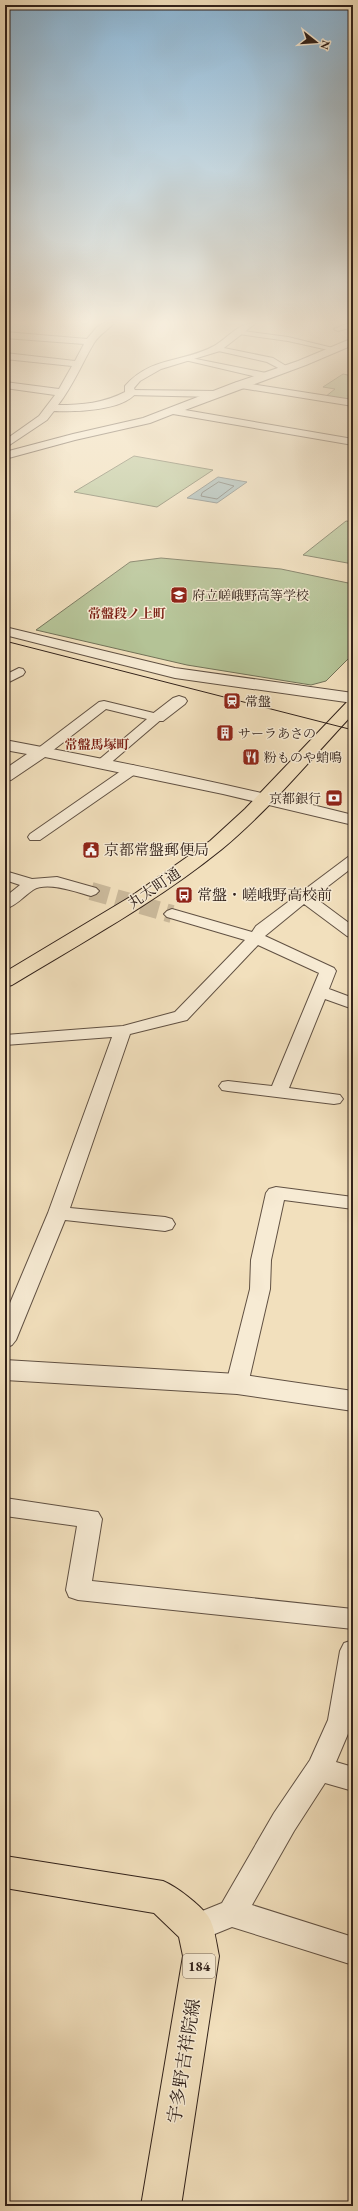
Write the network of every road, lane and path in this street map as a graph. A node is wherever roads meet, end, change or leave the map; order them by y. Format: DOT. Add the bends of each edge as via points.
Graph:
graph roads {
  1 [pos="31,426"];
  2 [pos="127,426"];
  3 [pos="262,426"];
  4 [pos="353,442"];
  5 [pos="6,443"];
  6 [pos="38,447"];
  7 [pos="5,456"];
  8 [pos="5,631"];
  9 [pos="19,672"];
  10 [pos="5,680"];
  11 [pos="353,698"];
  12 [pos="179,701"];
  13 [pos="353,705"];
  14 [pos="157,718"];
  15 [pos="5,745"];
  16 [pos="42,752"];
  17 [pos="102,763"];
  18 [pos="133,769"];
  19 [pos="5,776"];
  20 [pos="262,799"];
  21 [pos="353,820"];
  22 [pos="35,837"];
  23 [pos="353,860"];
  24 [pos="5,875"];
  25 [pos="32,884"];
  26 [pos="91,891"];
  27 [pos="304,897"];
  28 [pos="5,904"];
  29 [pos="172,914"];
  30 [pos="353,933"];
  31 [pos="256,938"];
  32 [pos="5,981"];
  33 [pos="320,992"];
  34 [pos="353,1004"];
  35 [pos="123,1031"];
  36 [pos="5,1040"];
  37 [pos="228,1086"];
  38 [pos="278,1092"];
  39 [pos="334,1099"];
  40 [pos="353,1203"];
  41 [pos="58,1214"];
  42 [pos="165,1224"];
  43 [pos="5,1340"];
  44 [pos="5,1370"];
  45 [pos="237,1384"];
  46 [pos="353,1401"];
  47 [pos="5,1507"];
  48 [pos="353,1619"];
  49 [pos="353,1651"];
  50 [pos="319,1769"];
  51 [pos="353,1779"];
  52 [pos="5,1872"];
  53 [pos="232,1913"];
  54 [pos="195,1928"];
  55 [pos="353,1951"];
  56 [pos="161,2206"];
  1 -- 5 [label="street"];
  2 -- 6 [label="street"];
  3 -- 4 [label="street"];
  5 -- 6 [label="street"];
  6 -- 7 [label="street"];
  8 -- 11 [label="street" via="175,672"];
  9 -- 10 [label="lane"];
  12 -- 14 [label="street"];
  13 -- 20 [label="main road, 丸太町通"];
  14 -- 16 [label="lane" via="104,705"];
  14 -- 17 [label="lane"];
  15 -- 16 [label="street"];
  16 -- 17 [label="street"];
  16 -- 19 [label="street"];
  17 -- 18 [label="street"];
  18 -- 20 [label="street"];
  18 -- 22 [label="lane"];
  20 -- 21 [label="street"];
  20 -- 32 [label="main road, 丸太町通" via="216,845 174,876"];
  23 -- 27 [label="lane"];
  24 -- 25 [label="lane"];
  25 -- 26 [label="lane" via="57,882"];
  25 -- 28 [label="lane"];
  27 -- 30 [label="lane"];
  27 -- 31 [label="lane" via="262,929"];
  29 -- 31 [label="lane"];
  31 -- 33 [label="lane" via="328,971"];
  31 -- 35 [label="lane" via="181,1016"];
  33 -- 34 [label="lane"];
  33 -- 38 [label="lane"];
  35 -- 36 [label="lane"];
  35 -- 41 [label="lane"];
  37 -- 38 [label="lane"];
  38 -- 39 [label="lane"];
  40 -- 45 [label="lane" via="276,1193 261,1260 260,1289"];
  41 -- 42 [label="lane"];
  41 -- 43 [label="lane"];
  44 -- 45 [label="street"];
  45 -- 46 [label="street"];
  47 -- 48 [label="lane" via="90,1518 78,1590"];
  49 -- 50 [label="lane" via="341,1720"];
  50 -- 51 [label="lane"];
  50 -- 53 [label="lane" via="284,1822"];
  52 -- 54 [label="main road" via="163,1898"];
  53 -- 54 [label="lane"];
  53 -- 55 [label="lane"];
  54 -- 56 [label="main road, 宇多野吉祥院線 / 184" via="201,1956"];
}
